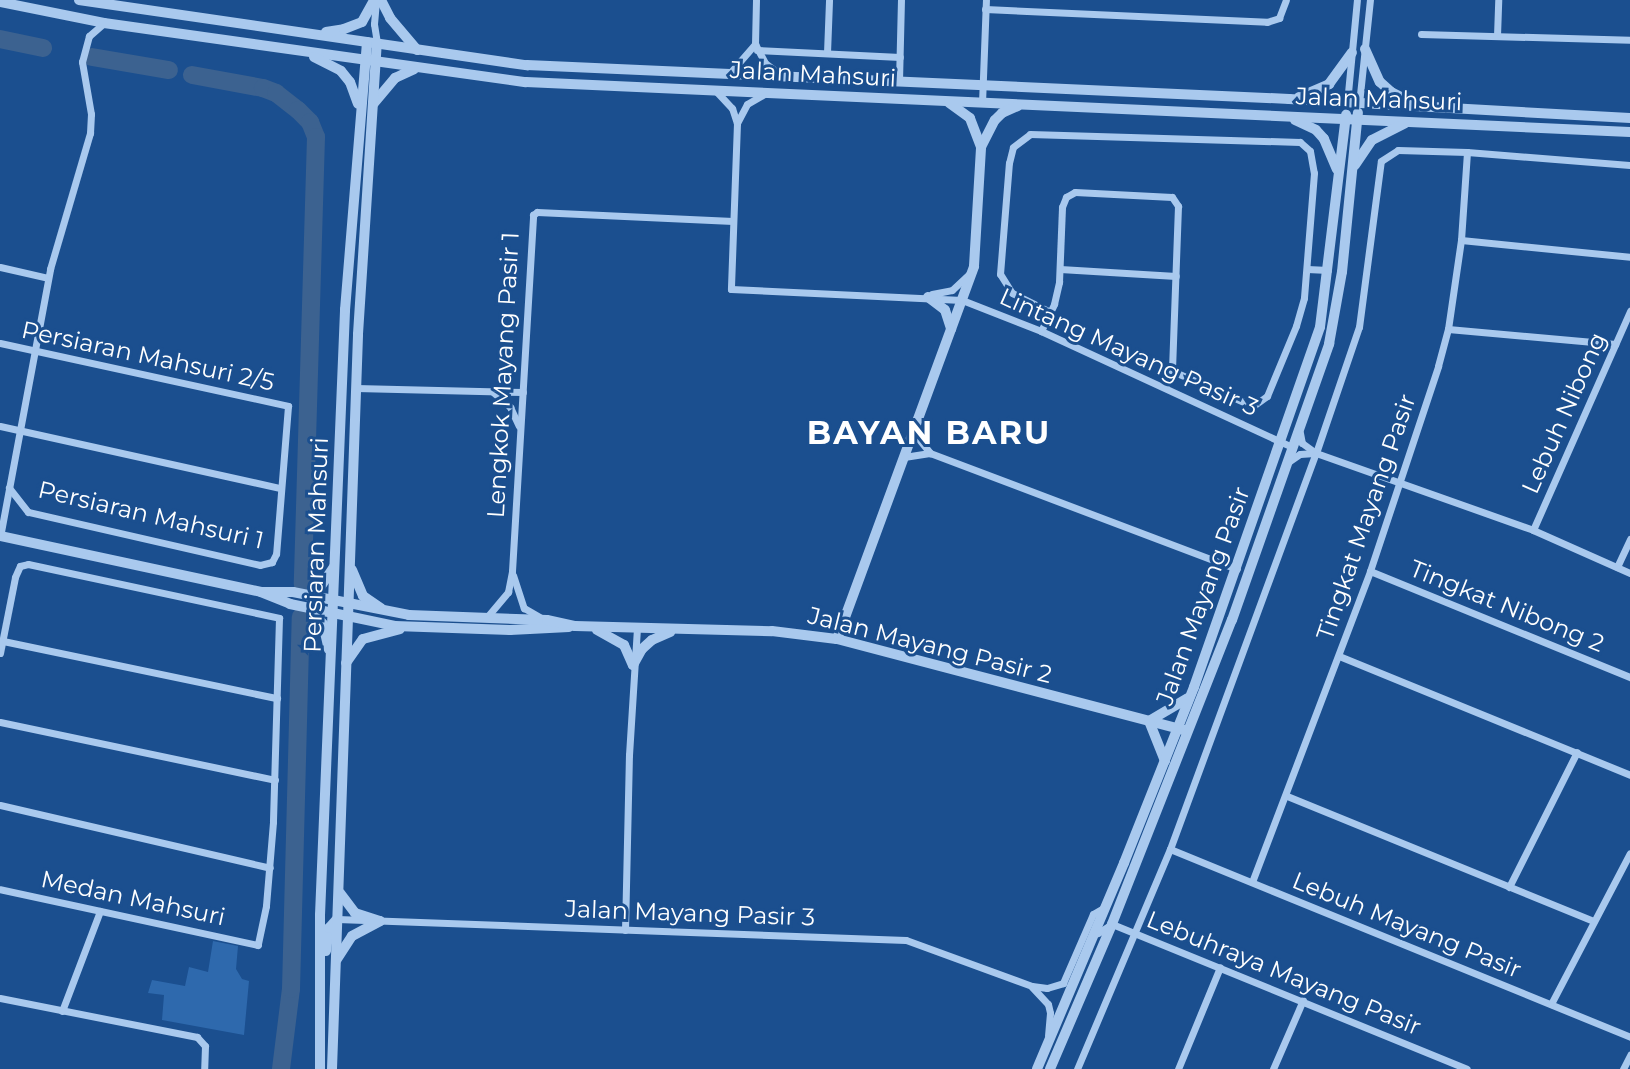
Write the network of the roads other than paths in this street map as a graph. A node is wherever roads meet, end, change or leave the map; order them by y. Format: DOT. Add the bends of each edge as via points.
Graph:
graph roads {
  1 [pos="79,0"];
  2 [pos="377,0"];
  3 [pos="757,0"];
  4 [pos="829,0"];
  5 [pos="901,0"];
  6 [pos="1286,0"];
  7 [pos="1357,0"];
  8 [pos="1370,0"];
  9 [pos="1498,0"];
  10 [pos="0,2"];
  11 [pos="986,4"];
  12 [pos="104,23"];
  13 [pos="317,33"];
  14 [pos="1421,34"];
  15 [pos="1497,36"];
  16 [pos="1630,40"];
  17 [pos="372,43"];
  18 [pos="756,47"];
  19 [pos="416,50"];
  20 [pos="1365,50"];
  21 [pos="303,52"];
  22 [pos="1352,52"];
  23 [pos="827,53"];
  24 [pos="900,57"];
  25 [pos="364,60"];
  26 [pos="377,62"];
  27 [pos="416,68"];
  28 [pos="729,74"];
  29 [pos="782,76"];
  30 [pos="900,81"];
  31 [pos="983,85"];
  32 [pos="715,90"];
  33 [pos="767,93"];
  34 [pos="1289,99"];
  35 [pos="945,101"];
  36 [pos="982,103"];
  37 [pos="1353,103"];
  38 [pos="1024,104"];
  39 [pos="373,106"];
  40 [pos="1426,108"];
  41 [pos="360,110"];
  42 [pos="1275,116"];
  43 [pos="1630,118"];
  44 [pos="1345,119"];
  45 [pos="1357,119"];
  46 [pos="1407,121"];
  47 [pos="737,123"];
  48 [pos="1630,132"];
  49 [pos="981,148"];
  50 [pos="1467,152"];
  51 [pos="1630,165"];
  52 [pos="1339,175"];
  53 [pos="1351,176"];
  54 [pos="733,221"];
  55 [pos="1461,240"];
  56 [pos="1630,257"];
  57 [pos="974,266"];
  58 [pos="0,267"];
  59 [pos="1059,269"];
  60 [pos="1307,269"];
  61 [pos="1328,270"];
  62 [pos="1176,276"];
  63 [pos="48,278"];
  64 [pos="924,297"];
  65 [pos="962,300"];
  66 [pos="1630,311"];
  67 [pos="1050,312"];
  68 [pos="1448,329"];
  69 [pos="1041,331"];
  70 [pos="951,332"];
  71 [pos="0,343"];
  72 [pos="1615,344"];
  73 [pos="35,350"];
  74 [pos="1172,371"];
  75 [pos="1165,387"];
  76 [pos="356,388"];
  77 [pos="492,391"];
  78 [pos="523,392"];
  79 [pos="288,407"];
  80 [pos="1299,425"];
  81 [pos="0,426"];
  82 [pos="520,429"];
  83 [pos="20,431"];
  84 [pos="914,433"];
  85 [pos="1279,441"];
  86 [pos="1293,447"];
  87 [pos="930,453"];
  88 [pos="1316,453"];
  89 [pos="904,457"];
  90 [pos="1287,463"];
  91 [pos="1401,483"];
  92 [pos="9,488"];
  93 [pos="279,488"];
  94 [pos="0,492"];
  95 [pos="1533,530"];
  96 [pos="0,536"];
  97 [pos="1630,539"];
  98 [pos="349,553"];
  99 [pos="335,566"];
  100 [pos="1617,567"];
  101 [pos="1237,569"];
  102 [pos="512,571"];
  103 [pos="1370,571"];
  104 [pos="1630,573"];
  105 [pos="309,601"];
  106 [pos="334,607"];
  107 [pos="347,610"];
  108 [pos="393,613"];
  109 [pos="486,618"];
  110 [pos="547,620"];
  111 [pos="580,626"];
  112 [pos="406,628"];
  113 [pos="637,628"];
  114 [pos="683,629"];
  115 [pos="837,639"];
  116 [pos="2,641"];
  117 [pos="0,653"];
  118 [pos="1339,656"];
  119 [pos="633,665"];
  120 [pos="338,668"];
  121 [pos="1630,677"];
  122 [pos="1191,696"];
  123 [pos="277,698"];
  124 [pos="1149,721"];
  125 [pos="0,722"];
  126 [pos="1183,729"];
  127 [pos="1577,752"];
  128 [pos="1165,761"];
  129 [pos="1630,775"];
  130 [pos="275,780"];
  131 [pos="1287,796"];
  132 [pos="0,804"];
  133 [pos="1170,849"];
  134 [pos="1630,853"];
  135 [pos="270,868"];
  136 [pos="323,879"];
  137 [pos="1252,883"];
  138 [pos="1509,887"];
  139 [pos="0,889"];
  140 [pos="339,891"];
  141 [pos="1109,901"];
  142 [pos="100,911"];
  143 [pos="337,919"];
  144 [pos="380,921"];
  145 [pos="1593,921"];
  146 [pos="1112,924"];
  147 [pos="625,930"];
  148 [pos="1134,934"];
  149 [pos="1091,941"];
  150 [pos="335,962"];
  151 [pos="1220,967"];
  152 [pos="319,984"];
  153 [pos="1032,986"];
  154 [pos="0,998"];
  155 [pos="1303,1000"];
  156 [pos="1551,1004"];
  157 [pos="62,1011"];
  158 [pos="1630,1037"];
  159 [pos="1047,1044"];
  160 [pos="1630,1055"];
  161 [pos="204,1069"];
  162 [pos="320,1069"];
  163 [pos="332,1069"];
  164 [pos="1037,1069"];
  165 [pos="1050,1069"];
  166 [pos="1077,1069"];
  167 [pos="1178,1069"];
  168 [pos="1273,1069"];
  169 [pos="1467,1069"];
  170 [pos="1623,1069"];
  1 -- 13 [label="street, Jalan Mahsuri"];
  2 -- 13 [label="street" via="362,22"];
  2 -- 17 [label="street, Persiaran Mahsuri"];
  2 -- 19 [label="street"];
  3 -- 18 [label="street"];
  4 -- 23 [label="street"];
  5 -- 24 [label="street"];
  6 -- 11 [label="street" via="1279,18 1267,22"];
  7 -- 22 [label="street"];
  8 -- 20 [label="street"];
  9 -- 15 [label="street"];
  10 -- 12 [label="street, Jalan Mahsuri"];
  11 -- 31 [label="street"];
  12 -- 21 [label="street, Jalan Mahsuri"];
  12 -- 63 [label="street" via="89,36 82,62 91,123"];
  13 -- 17 [label="street, Jalan Mahsuri"];
  14 -- 15 [label="street"];
  15 -- 16 [label="street"];
  17 -- 19 [label="street, Jalan Mahsuri"];
  17 -- 25 [label="street, Persiaran Mahsuri"];
  17 -- 26 [label="street, Persiaran Mahsuri"];
  18 -- 23 [label="street"];
  18 -- 28 [label="street"];
  18 -- 29 [label="street" via="765,63"];
  19 -- 28 [label="street, Jalan Mahsuri" via="527,65"];
  20 -- 37 [label="street"];
  20 -- 40 [label="street" via="1380,82"];
  21 -- 25 [label="street, Jalan Mahsuri"];
  21 -- 41 [label="street" via="341,71"];
  22 -- 34 [label="street" via="1329,84"];
  22 -- 37 [label="street"];
  23 -- 24 [label="street"];
  24 -- 30 [label="street"];
  25 -- 26 [label="street, Jalan Mahsuri"];
  25 -- 41 [label="street, Persiaran Mahsuri"];
  26 -- 27 [label="street, Jalan Mahsuri"];
  26 -- 39 [label="street, Persiaran Mahsuri"];
  27 -- 32 [label="street, Jalan Mahsuri" via="526,82"];
  27 -- 39 [label="street" via="395,78"];
  28 -- 29 [label="street, Jalan Mahsuri"];
  29 -- 30 [label="street, Jalan Mahsuri"];
  30 -- 31 [label="street, Jalan Mahsuri"];
  31 -- 34 [label="street, Jalan Mahsuri"];
  31 -- 36 [label="street"];
  32 -- 33 [label="street, Jalan Mahsuri"];
  32 -- 47 [label="street" via="732,108"];
  33 -- 35 [label="street, Jalan Mahsuri"];
  33 -- 47 [label="street" via="747,104"];
  34 -- 37 [label="street, Jalan Mahsuri"];
  35 -- 36 [label="street, Jalan Mahsuri"];
  35 -- 49 [label="street" via="970,118"];
  36 -- 38 [label="street, Jalan Mahsuri"];
  37 -- 40 [label="street, Jalan Mahsuri"];
  37 -- 44 [label="street, Jalan Mayang Pasir"];
  37 -- 45 [label="street, Jalan Mayang Pasir"];
  38 -- 42 [label="street, Jalan Mahsuri"];
  38 -- 49 [label="street" via="1002,113"];
  39 -- 76 [label="street, Persiaran Mahsuri"];
  40 -- 43 [label="street, Jalan Mahsuri"];
  41 -- 99 [label="street, Persiaran Mahsuri" via="345,310"];
  42 -- 44 [label="street, Jalan Mahsuri"];
  42 -- 52 [label="street" via="1316,130 1333,155"];
  44 -- 45 [label="street, Jalan Mahsuri"];
  44 -- 52 [label="street, Jalan Mayang Pasir"];
  45 -- 46 [label="street, Jalan Mahsuri"];
  45 -- 53 [label="street, Jalan Mayang Pasir"];
  46 -- 48 [label="street, Jalan Mahsuri"];
  46 -- 53 [label="street" via="1372,139"];
  47 -- 54 [label="street"];
  49 -- 57 [label="street"];
  50 -- 51 [label="street"];
  50 -- 55 [label="street, Tingkat Mayang Pasir"];
  50 -- 88 [label="street" via="1398,150 1381,161 1359,327"];
  52 -- 61 [label="street, Jalan Mayang Pasir"];
  53 -- 80 [label="street, Jalan Mayang Pasir" via="1338,308"];
  54 -- 64 [label="street" via="731,289"];
  54 -- 78 [label="street, Lengkok Mayang Pasir 1" via="533,215"];
  55 -- 56 [label="street"];
  55 -- 68 [label="street, Tingkat Mayang Pasir"];
  57 -- 64 [label="street" via="952,290"];
  57 -- 65 [label="street"];
  58 -- 63 [label="street"];
  59 -- 62 [label="street"];
  59 -- 62 [label="street" via="1066,197 1075,192 1172,197 1178,206"];
  59 -- 67 [label="street"];
  60 -- 61 [label="street"];
  60 -- 67 [label="street" via="1314,161 1300,142 1030,134 1013,147 1009,163 1000,274 1012,293"];
  60 -- 74 [label="street" via="1296,327 1261,403 1253,405"];
  61 -- 85 [label="street, Jalan Mayang Pasir" via="1320,327"];
  62 -- 74 [label="street"];
  63 -- 73 [label="street"];
  64 -- 65 [label="street, Lintang Mayang Pasir 3"];
  64 -- 70 [label="street" via="945,310"];
  65 -- 69 [label="street, Lintang Mayang Pasir 3"];
  65 -- 70 [label="street"];
  66 -- 72 [label="street, Lebuh Nibong"];
  67 -- 69 [label="street"];
  68 -- 72 [label="street"];
  68 -- 91 [label="street, Tingkat Mayang Pasir"];
  69 -- 75 [label="street, Lintang Mayang Pasir 3"];
  70 -- 84 [label="street"];
  71 -- 73 [label="street, Persiaran Mahsuri 2/5"];
  72 -- 95 [label="street, Lebuh Nibong"];
  73 -- 79 [label="street, Persiaran Mahsuri 2/5"];
  73 -- 83 [label="street"];
  74 -- 75 [label="street"];
  75 -- 85 [label="street, Lintang Mayang Pasir 3"];
  76 -- 77 [label="street"];
  76 -- 98 [label="street, Persiaran Mahsuri"];
  77 -- 78 [label="street"];
  77 -- 82 [label="street" via="510,407"];
  78 -- 82 [label="street, Lengkok Mayang Pasir 1"];
  79 -- 93 [label="street, Persiaran Mahsuri 1"];
  80 -- 86 [label="street, Jalan Mayang Pasir"];
  80 -- 88 [label="street" via="1302,443"];
  81 -- 83 [label="street"];
  82 -- 102 [label="street, Lengkok Mayang Pasir 1"];
  83 -- 92 [label="street"];
  83 -- 93 [label="street"];
  84 -- 87 [label="street"];
  84 -- 89 [label="street"];
  85 -- 86 [label="street, Lintang Mayang Pasir 3"];
  85 -- 101 [label="street, Jalan Mayang Pasir"];
  86 -- 90 [label="street, Jalan Mayang Pasir"];
  87 -- 89 [label="street"];
  87 -- 101 [label="street"];
  88 -- 90 [label="street" via="1300,454"];
  88 -- 91 [label="street"];
  88 -- 133 [label="street"];
  89 -- 115 [label="street"];
  90 -- 126 [label="street, Jalan Mayang Pasir" via="1232,620"];
  91 -- 95 [label="street"];
  91 -- 103 [label="street, Tingkat Mayang Pasir"];
  92 -- 93 [label="street, Persiaran Mahsuri 1" via="28,512 260,565 272,562 276,554"];
  92 -- 94 [label="street, Persiaran Mahsuri 1"];
  92 -- 96 [label="street"];
  95 -- 100 [label="street"];
  96 -- 105 [label="street, Persiaran Mahsuri 1"];
  97 -- 100 [label="street"];
  98 -- 107 [label="street, Persiaran Mahsuri"];
  98 -- 108 [label="street" via="355,583 363,596"];
  99 -- 105 [label="street"];
  99 -- 106 [label="street, Persiaran Mahsuri"];
  100 -- 104 [label="street"];
  101 -- 122 [label="street, Jalan Mayang Pasir"];
  102 -- 109 [label="street, Lengkok Mayang Pasir 1" via="508,592"];
  102 -- 110 [label="street, Lengkok Mayang Pasir 1" via="524,608"];
  103 -- 118 [label="street, Tingkat Mayang Pasir"];
  103 -- 121 [label="street, Tingkat Nibong 2"];
  105 -- 106 [label="street, Persiaran Mahsuri 1"];
  105 -- 120 [label="street" via="323,624"];
  106 -- 107 [label="street, Persiaran Mahsuri 1"];
  106 -- 120 [label="street, Persiaran Mahsuri"];
  107 -- 108 [label="street, Jalan Mayang Pasir 2"];
  107 -- 112 [label="street, Jalan Mayang Pasir 2"];
  107 -- 120 [label="street, Persiaran Mahsuri"];
  108 -- 109 [label="street, Jalan Mayang Pasir 2"];
  109 -- 110 [label="street, Jalan Mayang Pasir 2"];
  110 -- 111 [label="street, Jalan Mayang Pasir 2"];
  111 -- 112 [label="street, Jalan Mayang Pasir 2" via="552,630"];
  111 -- 113 [label="street, Jalan Mayang Pasir 2"];
  111 -- 119 [label="street" via="606,633 624,645"];
  112 -- 120 [label="street" via="363,639"];
  113 -- 114 [label="street, Jalan Mayang Pasir 2"];
  113 -- 119 [label="street"];
  114 -- 115 [label="street, Jalan Mayang Pasir 2" via="772,631"];
  114 -- 119 [label="street" via="652,640"];
  115 -- 124 [label="street, Jalan Mayang Pasir 2"];
  116 -- 117 [label="street"];
  116 -- 123 [label="street"];
  116 -- 123 [label="street, Persiaran Mahsuri" via="20,566 28,564 279,618"];
  118 -- 127 [label="street"];
  118 -- 131 [label="street, Tingkat Mayang Pasir"];
  119 -- 147 [label="street"];
  120 -- 136 [label="street, Persiaran Mahsuri"];
  120 -- 140 [label="street, Persiaran Mahsuri"];
  122 -- 124 [label="street"];
  122 -- 126 [label="street, Jalan Mayang Pasir"];
  123 -- 130 [label="street"];
  124 -- 126 [label="street, Jalan Mayang Pasir 2"];
  124 -- 128 [label="street"];
  125 -- 130 [label="street"];
  126 -- 128 [label="street, Jalan Mayang Pasir"];
  126 -- 146 [label="street, Jalan Mayang Pasir"];
  127 -- 129 [label="street"];
  127 -- 138 [label="street"];
  128 -- 141 [label="street, Jalan Mayang Pasir"];
  130 -- 135 [label="street"];
  131 -- 137 [label="street, Tingkat Mayang Pasir"];
  131 -- 138 [label="street"];
  132 -- 135 [label="street"];
  133 -- 137 [label="street, Lebuh Mayang Pasir"];
  133 -- 148 [label="street"];
  134 -- 145 [label="street"];
  135 -- 142 [label="street, Medan Mahsuri" via="258,945"];
  136 -- 143 [label="street" via="329,911"];
  136 -- 152 [label="street, Persiaran Mahsuri"];
  137 -- 156 [label="street, Lebuh Mayang Pasir"];
  138 -- 145 [label="street"];
  139 -- 142 [label="street, Medan Mahsuri"];
  140 -- 143 [label="street, Persiaran Mahsuri"];
  140 -- 144 [label="street" via="350,910"];
  141 -- 146 [label="street"];
  141 -- 149 [label="street, Jalan Mayang Pasir"];
  141 -- 153 [label="street, Jalan Mayang Pasir 3" via="1093,914 1063,983 1056,988"];
  142 -- 157 [label="street"];
  143 -- 144 [label="street, Jalan Mayang Pasir 3"];
  143 -- 150 [label="street, Persiaran Mahsuri"];
  143 -- 152 [label="street" via="329,928"];
  144 -- 147 [label="street, Jalan Mayang Pasir 3"];
  144 -- 150 [label="street" via="352,936"];
  145 -- 156 [label="street"];
  146 -- 148 [label="street, Lebuhraya Mayang Pasir"];
  146 -- 149 [label="street, Lebuhraya Mayang Pasir" via="1102,927"];
  146 -- 165 [label="street, Jalan Mayang Pasir"];
  147 -- 153 [label="street, Jalan Mayang Pasir 3" via="914,941"];
  148 -- 151 [label="street, Lebuhraya Mayang Pasir"];
  148 -- 166 [label="street"];
  149 -- 159 [label="street, Jalan Mayang Pasir"];
  150 -- 163 [label="street, Persiaran Mahsuri"];
  151 -- 155 [label="street, Lebuhraya Mayang Pasir"];
  151 -- 167 [label="street"];
  152 -- 162 [label="street, Persiaran Mahsuri"];
  153 -- 159 [label="street" via="1048,1004"];
  154 -- 157 [label="street"];
  155 -- 168 [label="street"];
  155 -- 169 [label="street, Lebuhraya Mayang Pasir"];
  156 -- 158 [label="street, Lebuh Mayang Pasir"];
  157 -- 161 [label="street" via="197,1037 205,1046"];
  159 -- 164 [label="street, Jalan Mayang Pasir"];
  160 -- 170 [label="street"];
}
